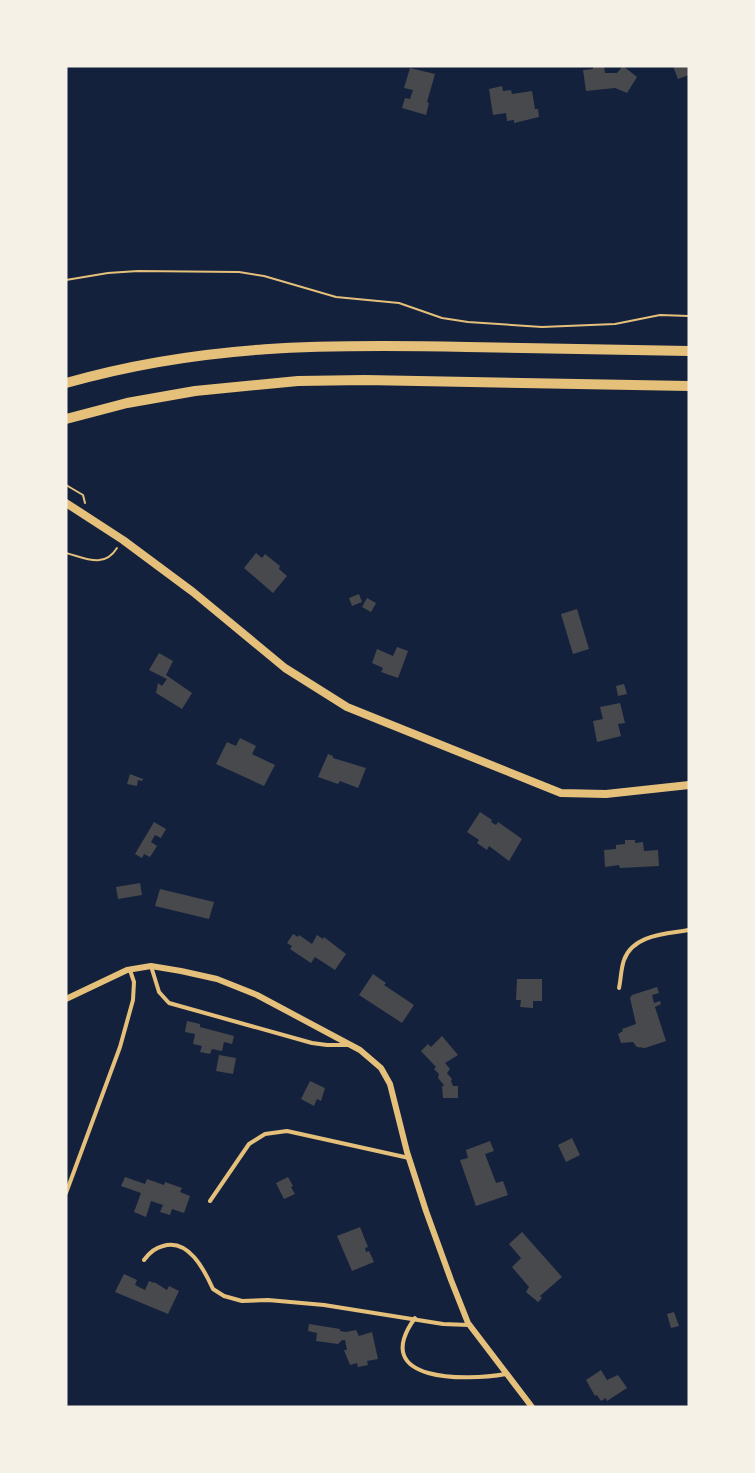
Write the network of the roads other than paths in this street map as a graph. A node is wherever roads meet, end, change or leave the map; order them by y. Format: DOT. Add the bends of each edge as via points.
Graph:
graph roads {
  1 [pos="689,351"];
  2 [pos="66,383"];
  3 [pos="689,386"];
  4 [pos="66,419"];
  5 [pos="66,503"];
  6 [pos="689,785"];
  7 [pos="689,930"];
  8 [pos="151,966"];
  9 [pos="130,970"];
  10 [pos="619,988"];
  11 [pos="66,999"];
  12 [pos="351,1045"];
  13 [pos="409,1158"];
  14 [pos="66,1193"];
  15 [pos="210,1201"];
  16 [pos="144,1260"];
  17 [pos="414,1318"];
  18 [pos="469,1324"];
  19 [pos="506,1374"];
  20 [pos="532,1407"];
  1 -- 2 [label="main road" via="296,346 190,356"];
  3 -- 4 [label="main road" via="298,381 184,393"];
  5 -- 6 [label="street" via="193,592 285,668 347,707 561,793 606,794"];
  7 -- 10 [label="lane" via="650,937 634,945 624,960"];
  8 -- 9 [label="street"];
  8 -- 12 [label="street" via="217,979 256,994"];
  8 -- 12 [label="lane" via="159,992 169,1003 312,1043"];
  9 -- 11 [label="street"];
  9 -- 14 [label="lane" via="133,1000 120,1047"];
  12 -- 13 [label="street" via="381,1068 390,1084"];
  13 -- 15 [label="lane" via="287,1131 265,1134 249,1144"];
  13 -- 18 [label="street"];
  16 -- 17 [label="lane" via="160,1246 174,1243 195,1259 213,1290 232,1299 292,1301"];
  17 -- 18 [label="lane"];
  17 -- 19 [label="lane" via="402,1341 405,1359 414,1369 448,1377"];
  18 -- 19 [label="street"];
  19 -- 20 [label="street"];
}
